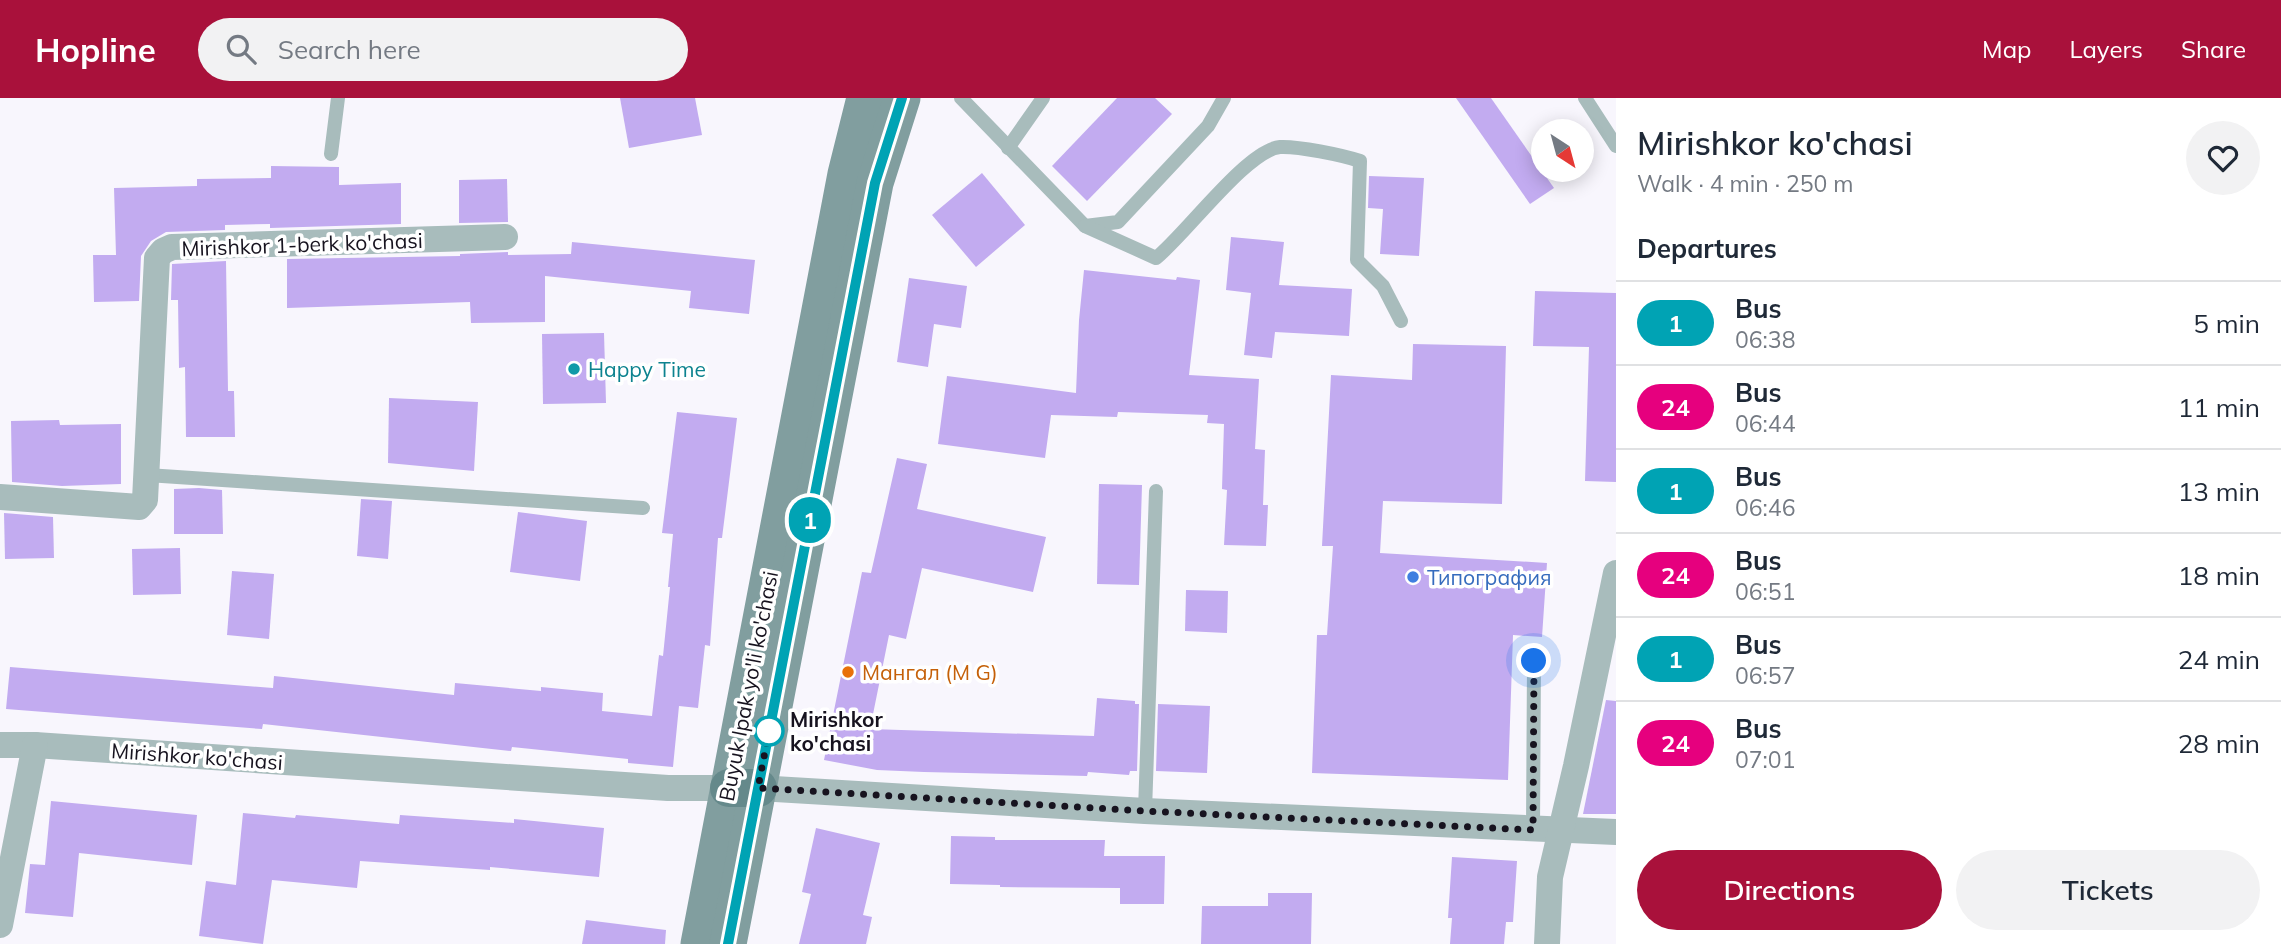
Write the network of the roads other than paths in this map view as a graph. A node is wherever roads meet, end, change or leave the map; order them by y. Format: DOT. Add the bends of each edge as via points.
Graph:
graph roads {
  1 [pos="338,98"];
  2 [pos="865,98"];
  3 [pos="902,98"];
  4 [pos="961,98"];
  5 [pos="1043,98"];
  6 [pos="1224,98"];
  7 [pos="1586,98"];
  8 [pos="1616,146"];
  9 [pos="1008,148"];
  10 [pos="331,153"];
  11 [pos="1085,226"];
  12 [pos="505,237"];
  13 [pos="1401,321"];
  14 [pos="147,475"];
  15 [pos="1156,492"];
  16 [pos="0,497"];
  17 [pos="643,508"];
  18 [pos="1616,573"];
  19 [pos="1534,661"];
  20 [pos="0,745"];
  21 [pos="35,746"];
  22 [pos="743,788"];
  23 [pos="1145,811"];
  24 [pos="1533,830"];
  25 [pos="1560,831"];
  26 [pos="1616,832"];
  27 [pos="0,925"];
  28 [pos="699,944"];
  29 [pos="728,944"];
  30 [pos="1547,944"];
  1 -- 10 [label="lane"];
  2 -- 22 [label="main road, Buyuk Ipak yo'li ko'chasi" via="846,174"];
  3 -- 22 [label="main road, Buyuk Ipak yo'li ko'chasi" via="875,183"];
  4 -- 9 [label="lane"];
  5 -- 9 [label="lane"];
  6 -- 11 [label="lane" via="1208,126 1118,222"];
  7 -- 8 [label="lane"];
  9 -- 11 [label="lane"];
  11 -- 13 [label="lane" via="1156,258 1249,163 1279,147 1341,155 1360,161 1357,260 1383,286"];
  12 -- 14 [label="street, Mirishkor 1-berk ko'chasi" via="172,247 163,251 157,258"];
  14 -- 16 [label="street, Mirishkor 1-berk ko'chasi" via="145,500 139,507"];
  14 -- 17 [label="lane"];
  15 -- 23 [label="lane"];
  18 -- 25 [label="street"];
  19 -- 24 [label="lane"];
  20 -- 21 [label="street, Mirishkor ko'chasi"];
  21 -- 22 [label="street, Mirishkor ko'chasi" via="668,788"];
  21 -- 27 [label="street"];
  22 -- 23 [label="street, Mirishkor ko'chasi"];
  22 -- 28 [label="main road, Buyuk Ipak yo'li ko'chasi"];
  22 -- 29 [label="main road, Buyuk Ipak yo'li ko'chasi"];
  23 -- 24 [label="street, Mirishkor ko'chasi"];
  24 -- 25 [label="street, Mirishkor ko'chasi"];
  25 -- 26 [label="street, Mirishkor ko'chasi"];
  25 -- 30 [label="street" via="1550,877"];
}
